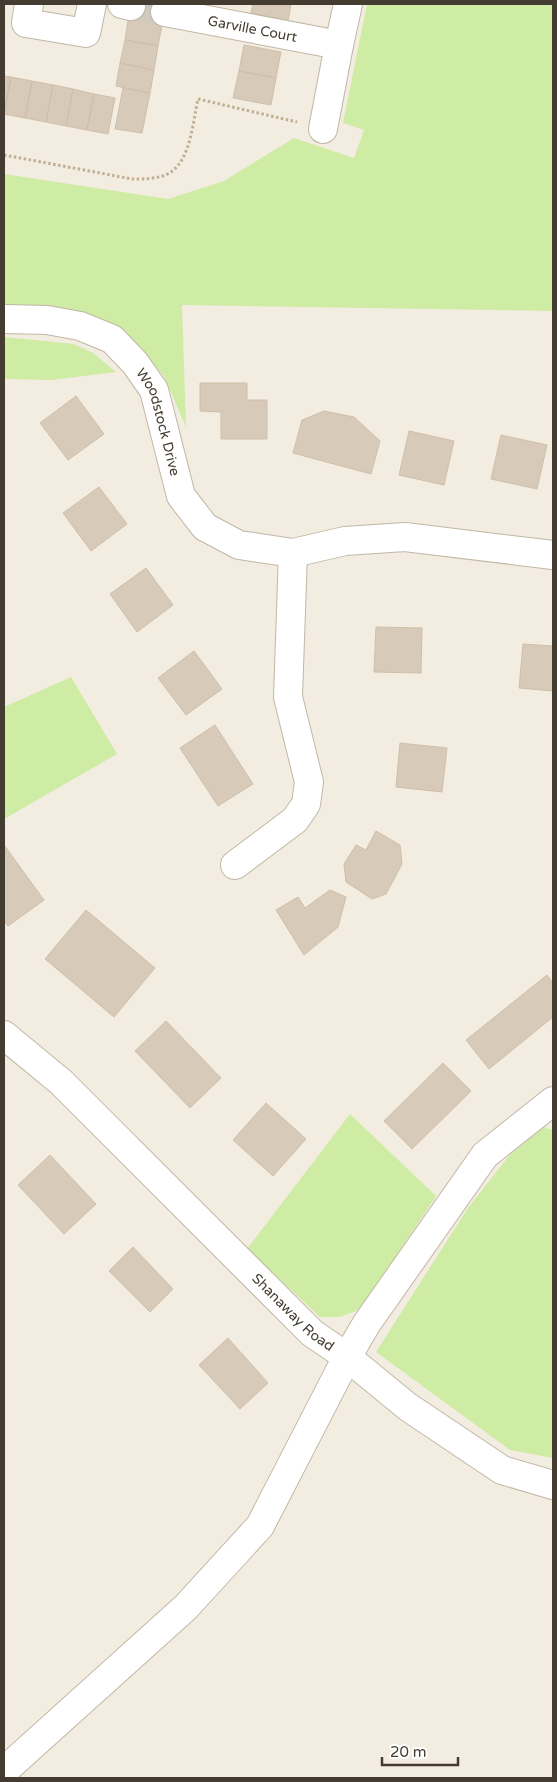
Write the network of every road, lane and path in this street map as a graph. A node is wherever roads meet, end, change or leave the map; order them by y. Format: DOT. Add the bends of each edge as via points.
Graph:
graph roads {
  1 [pos="29,4"];
  2 [pos="92,4"];
  3 [pos="348,4"];
  4 [pos="165,12"];
  5 [pos="340,45"];
  6 [pos="323,129"];
  7 [pos="4,155"];
  8 [pos="4,319"];
  9 [pos="293,553"];
  10 [pos="553,555"];
  11 [pos="235,865"];
  12 [pos="4,1035"];
  13 [pos="553,1101"];
  14 [pos="347,1357"];
  15 [pos="553,1485"];
  16 [pos="4,1771"];
  1 -- 2 [label="street" via="26,23 86,33"];
  3 -- 5 [label="street"];
  4 -- 5 [label="street, Garville Court"];
  5 -- 6 [label="street"];
  6 -- 7 [label="path" via="198,99 184,155 171,172 154,178 132,179"];
  8 -- 9 [label="street, Woodstock Drive" via="47,320 80,326 112,339 154,390 181,496 205,527 239,545"];
  9 -- 10 [label="street, Woodstock Drive" via="345,541 405,537"];
  9 -- 11 [label="street" via="288,698 309,782 306,804 295,820"];
  12 -- 14 [label="street, Shanaway Road" via="61,1082 312,1333"];
  13 -- 14 [label="street, Shanaway Road" via="485,1155 367,1323"];
  14 -- 15 [label="street" via="408,1407 502,1470"];
  14 -- 16 [label="street" via="260,1526 186,1607"];
}
